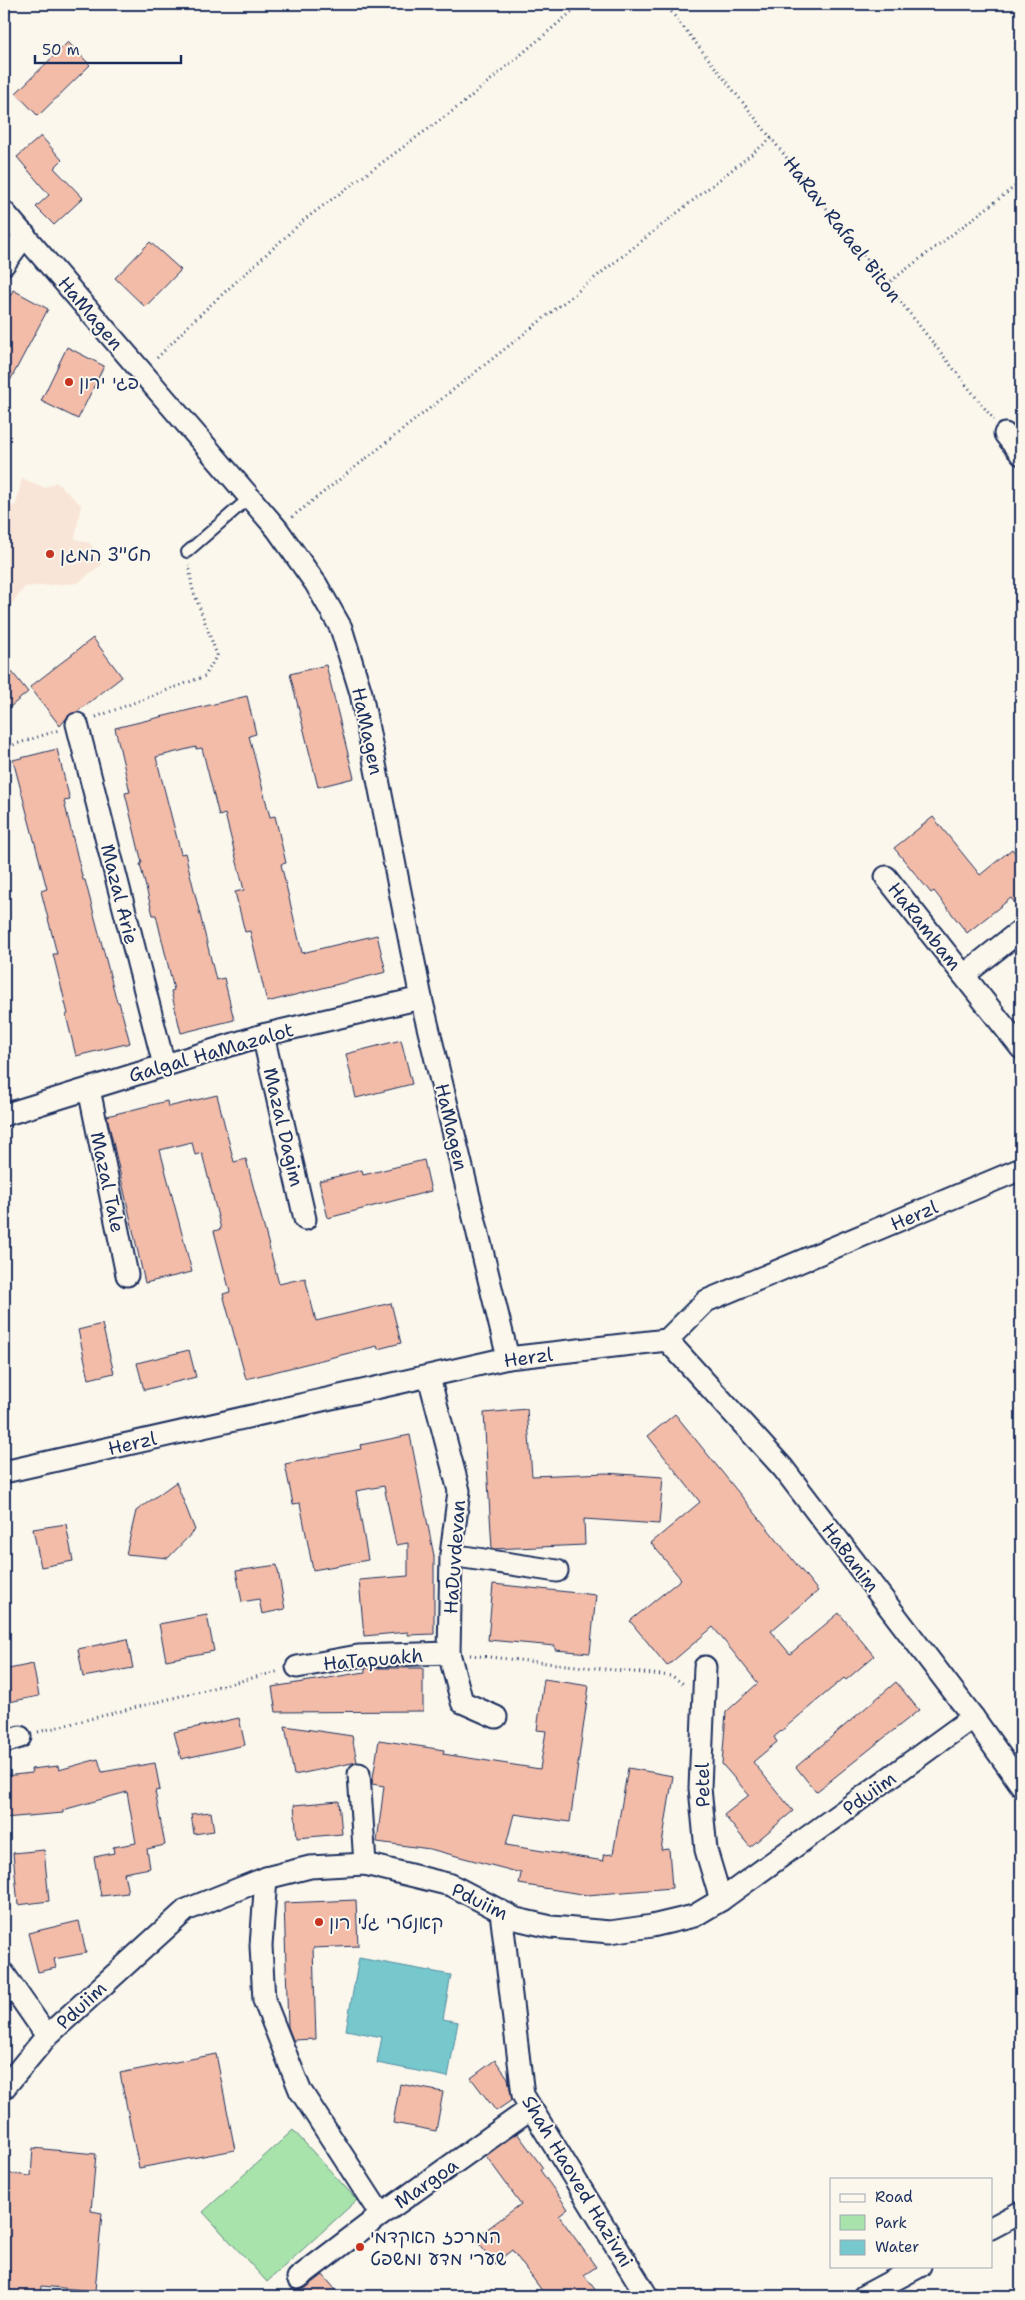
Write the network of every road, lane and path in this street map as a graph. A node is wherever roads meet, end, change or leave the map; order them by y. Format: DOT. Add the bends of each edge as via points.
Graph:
graph roads {
  1 [pos="581,4"];
  2 [pos="665,4"];
  3 [pos="772,138"];
  4 [pos="1021,182"];
  5 [pos="4,212"];
  6 [pos="24,235"];
  7 [pos="4,264"];
  8 [pos="887,284"];
  9 [pos="142,373"];
  10 [pos="1005,434"];
  11 [pos="1021,454"];
  12 [pos="249,498"];
  13 [pos="277,529"];
  14 [pos="187,552"];
  15 [pos="77,724"];
  16 [pos="4,748"];
  17 [pos="886,877"];
  18 [pos="1021,930"];
  19 [pos="964,975"];
  20 [pos="421,998"];
  21 [pos="263,1035"];
  22 [pos="1021,1048"];
  23 [pos="164,1065"];
  24 [pos="89,1089"];
  25 [pos="4,1115"];
  26 [pos="1021,1169"];
  27 [pos="305,1218"];
  28 [pos="127,1275"];
  29 [pos="667,1340"];
  30 [pos="508,1358"];
  31 [pos="429,1377"];
  32 [pos="4,1472"];
  33 [pos="451,1555"];
  34 [pos="557,1571"];
  35 [pos="449,1653"];
  36 [pos="297,1667"];
  37 [pos="705,1667"];
  38 [pos="704,1698"];
  39 [pos="496,1716"];
  40 [pos="973,1717"];
  41 [pos="12,1740"];
  42 [pos="359,1774"];
  43 [pos="1021,1785"];
  44 [pos="365,1864"];
  45 [pos="266,1878"];
  46 [pos="721,1900"];
  47 [pos="501,1912"];
  48 [pos="4,1974"];
  49 [pos="47,2036"];
  50 [pos="4,2088"];
  51 [pos="530,2109"];
  52 [pos="1021,2212"];
  53 [pos="381,2215"];
  54 [pos="992,2227"];
  55 [pos="916,2268"];
  56 [pos="298,2278"];
  57 [pos="648,2296"];
  58 [pos="864,2296"];
  1 -- 9 [label="path" via="462,104 305,219"];
  2 -- 3 [label="path, HaRav Rafael Biton"];
  3 -- 8 [label="path, HaRav Rafael Biton"];
  3 -- 13 [label="path"];
  4 -- 8 [label="path"];
  5 -- 6 [label="street, HaMagen"];
  6 -- 7 [label="street"];
  6 -- 9 [label="street, HaMagen"];
  8 -- 10 [label="path, HaRav Rafael Biton"];
  9 -- 12 [label="street, HaMagen"];
  10 -- 11 [label="street"];
  12 -- 13 [label="street, HaMagen"];
  12 -- 14 [label="lane"];
  13 -- 20 [label="street, HaMagen" via="316,584 340,628 361,693"];
  14 -- 15 [label="path" via="192,587 217,655 205,676"];
  15 -- 16 [label="path"];
  15 -- 23 [label="street, Mazal Arie"];
  17 -- 19 [label="street, HaRambam"];
  18 -- 19 [label="street, HaRambam"];
  19 -- 22 [label="street, HaRambam"];
  20 -- 21 [label="street, Galgal HaMazalot"];
  20 -- 30 [label="street, HaMagen"];
  21 -- 23 [label="street, Galgal HaMazalot"];
  21 -- 27 [label="street, Mazal Dagim"];
  23 -- 24 [label="street, Galgal HaMazalot"];
  24 -- 25 [label="street, Galgal HaMazalot"];
  24 -- 28 [label="street, Mazal Tale"];
  26 -- 29 [label="street, Herzl" via="706,1301"];
  29 -- 30 [label="street, Herzl"];
  29 -- 40 [label="street, HaBanim" via="783,1468"];
  30 -- 31 [label="street, Herzl"];
  31 -- 32 [label="street, Herzl"];
  31 -- 33 [label="street, HaDuvdevan" via="459,1491"];
  33 -- 34 [label="street"];
  33 -- 35 [label="street, HaDuvdevan"];
  35 -- 36 [label="street, HaTapuakh" via="358,1656"];
  35 -- 38 [label="path" via="672,1676"];
  35 -- 39 [label="street, HaDuvdevan" via="462,1702"];
  36 -- 41 [label="path"];
  37 -- 38 [label="street, Petel"];
  38 -- 46 [label="street, Petel" via="700,1788 706,1850"];
  40 -- 43 [label="street, HaBanim"];
  40 -- 46 [label="street, Pduiim"];
  42 -- 44 [label="street"];
  44 -- 45 [label="street, Pduiim" via="310,1867"];
  44 -- 47 [label="street, Pduiim" via="451,1885"];
  45 -- 49 [label="street, Pduiim" via="186,1910"];
  45 -- 53 [label="street" via="261,1946 264,2000 300,2090"];
  46 -- 47 [label="street, Pduiim" via="694,1916 610,1932 551,1927"];
  47 -- 51 [label="street, Shah Haoved Hazivni" via="524,2095"];
  48 -- 49 [label="street"];
  49 -- 50 [label="street, Pduiim"];
  51 -- 53 [label="street, Margoa"];
  51 -- 57 [label="street, Shah Haoved Hazivni"];
  52 -- 54 [label="street"];
  53 -- 56 [label="street, Margoa"];
  55 -- 58 [label="street"];
}
